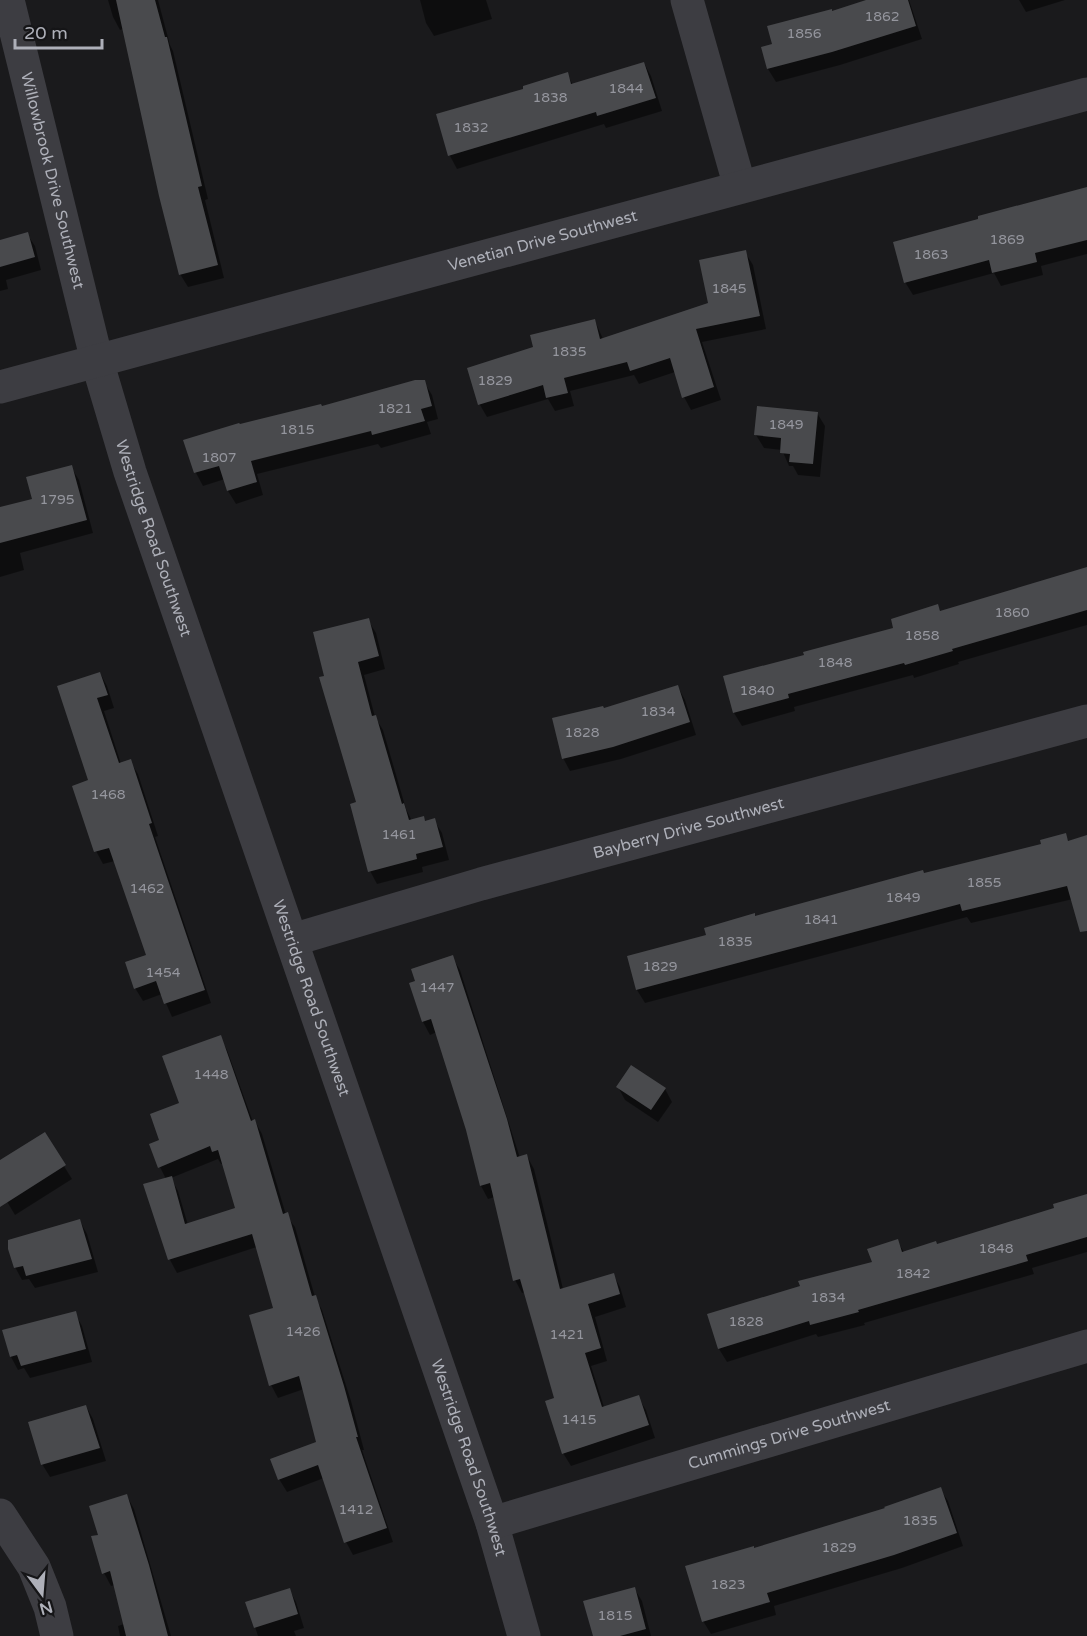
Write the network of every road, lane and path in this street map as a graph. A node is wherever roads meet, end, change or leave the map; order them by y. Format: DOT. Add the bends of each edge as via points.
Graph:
graph roads {
  1 [pos="8,0"];
  2 [pos="687,0"];
  3 [pos="1087,94"];
  4 [pos="740,187"];
  5 [pos="97,362"];
  6 [pos="0,387"];
  7 [pos="1087,721"];
  8 [pos="292,940"];
  9 [pos="1087,1346"];
  10 [pos="0,1515"];
  11 [pos="492,1523"];
  12 [pos="57,1636"];
  13 [pos="524,1636"];
  1 -- 5 [label="street, Willowbrook Drive Southwest"];
  2 -- 4 [label="street"];
  3 -- 4 [label="street, Venetian Drive Southwest"];
  4 -- 5 [label="street, Venetian Drive Southwest"];
  5 -- 6 [label="street, Venetian Drive Southwest"];
  5 -- 8 [label="street, Westridge Road Southwest" via="130,472"];
  7 -- 8 [label="street, Bayberry Drive Southwest" via="481,884"];
  8 -- 11 [label="street, Westridge Road Southwest"];
  9 -- 11 [label="street, Cummings Drive Southwest"];
  10 -- 12 [label="street" via="34,1567"];
  11 -- 13 [label="street, Westridge Road Southwest"];
}
